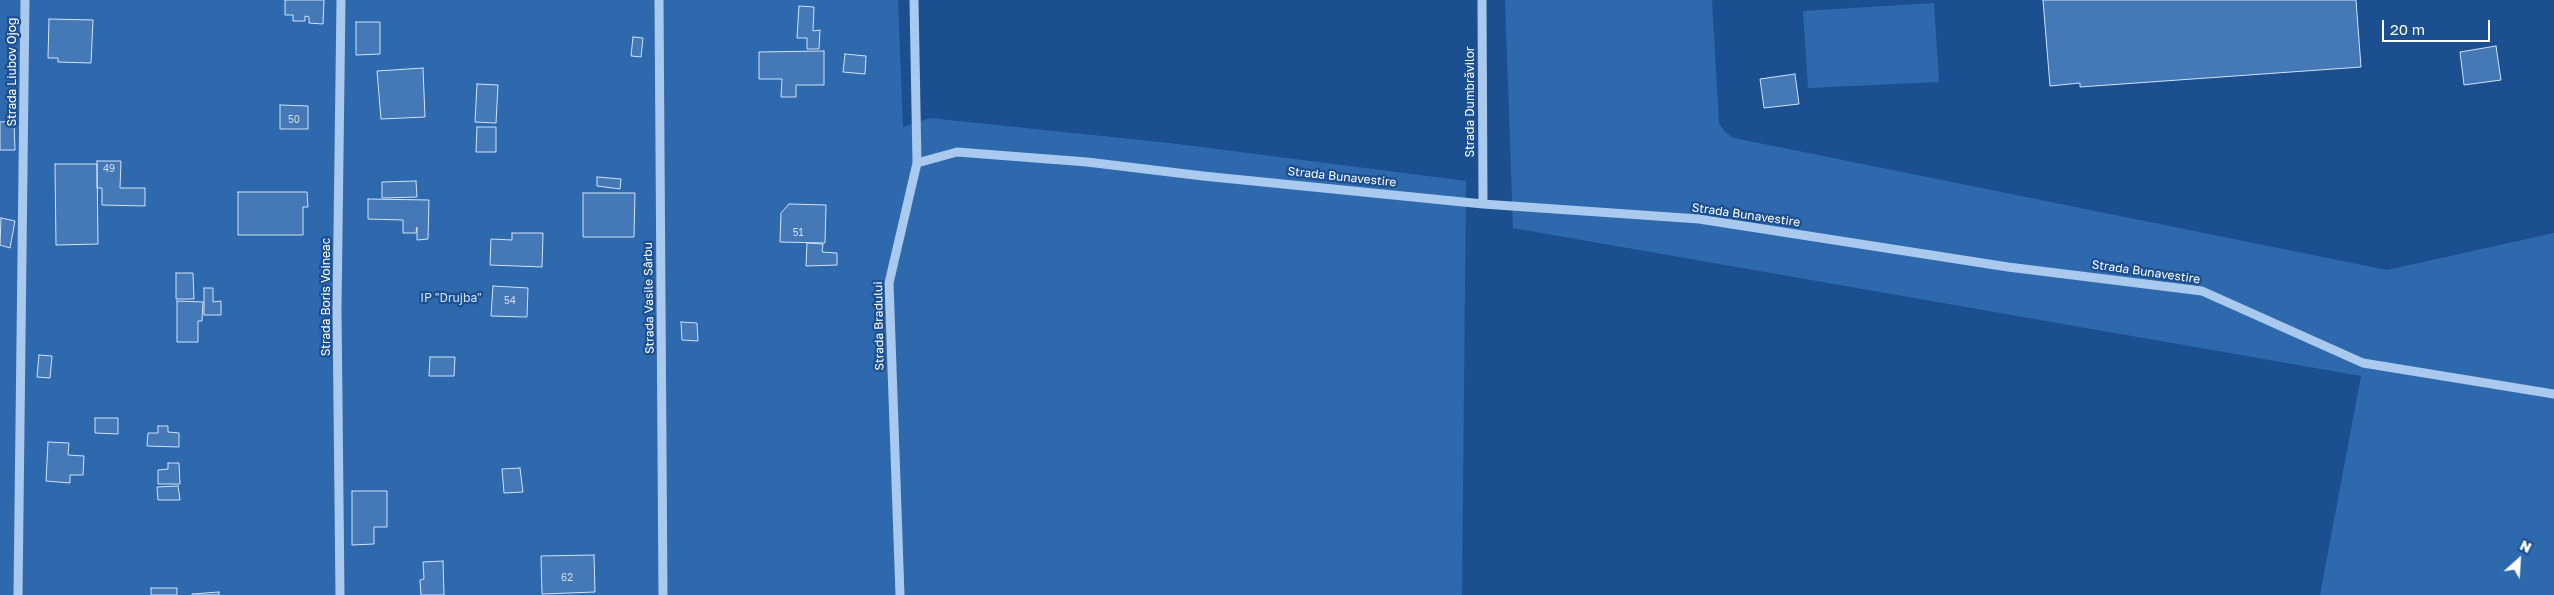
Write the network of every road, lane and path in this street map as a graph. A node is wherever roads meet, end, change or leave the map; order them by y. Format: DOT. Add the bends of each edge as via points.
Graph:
graph roads {
  1 [pos="25,0"];
  2 [pos="341,0"];
  3 [pos="658,0"];
  4 [pos="914,0"];
  5 [pos="1482,0"];
  6 [pos="917,163"];
  7 [pos="1483,204"];
  8 [pos="2554,394"];
  9 [pos="18,595"];
  10 [pos="340,595"];
  11 [pos="663,595"];
  12 [pos="900,595"];
  1 -- 9 [label="street, Strada Liubov Ojog"];
  2 -- 10 [label="street, Strada Boris Voineac" via="337,309"];
  3 -- 11 [label="street, Strada Vasile Sârbu"];
  4 -- 6 [label="street, Strada Bradului"];
  5 -- 7 [label="street, Strada Dumbrăvilor"];
  6 -- 7 [label="street, Strada Bunavestire" via="957,152 1088,162"];
  6 -- 12 [label="street, Strada Bradului" via="889,283"];
  7 -- 8 [label="street, Strada Bunavestire" via="1699,219 2008,267 2202,291 2363,364"];
}
